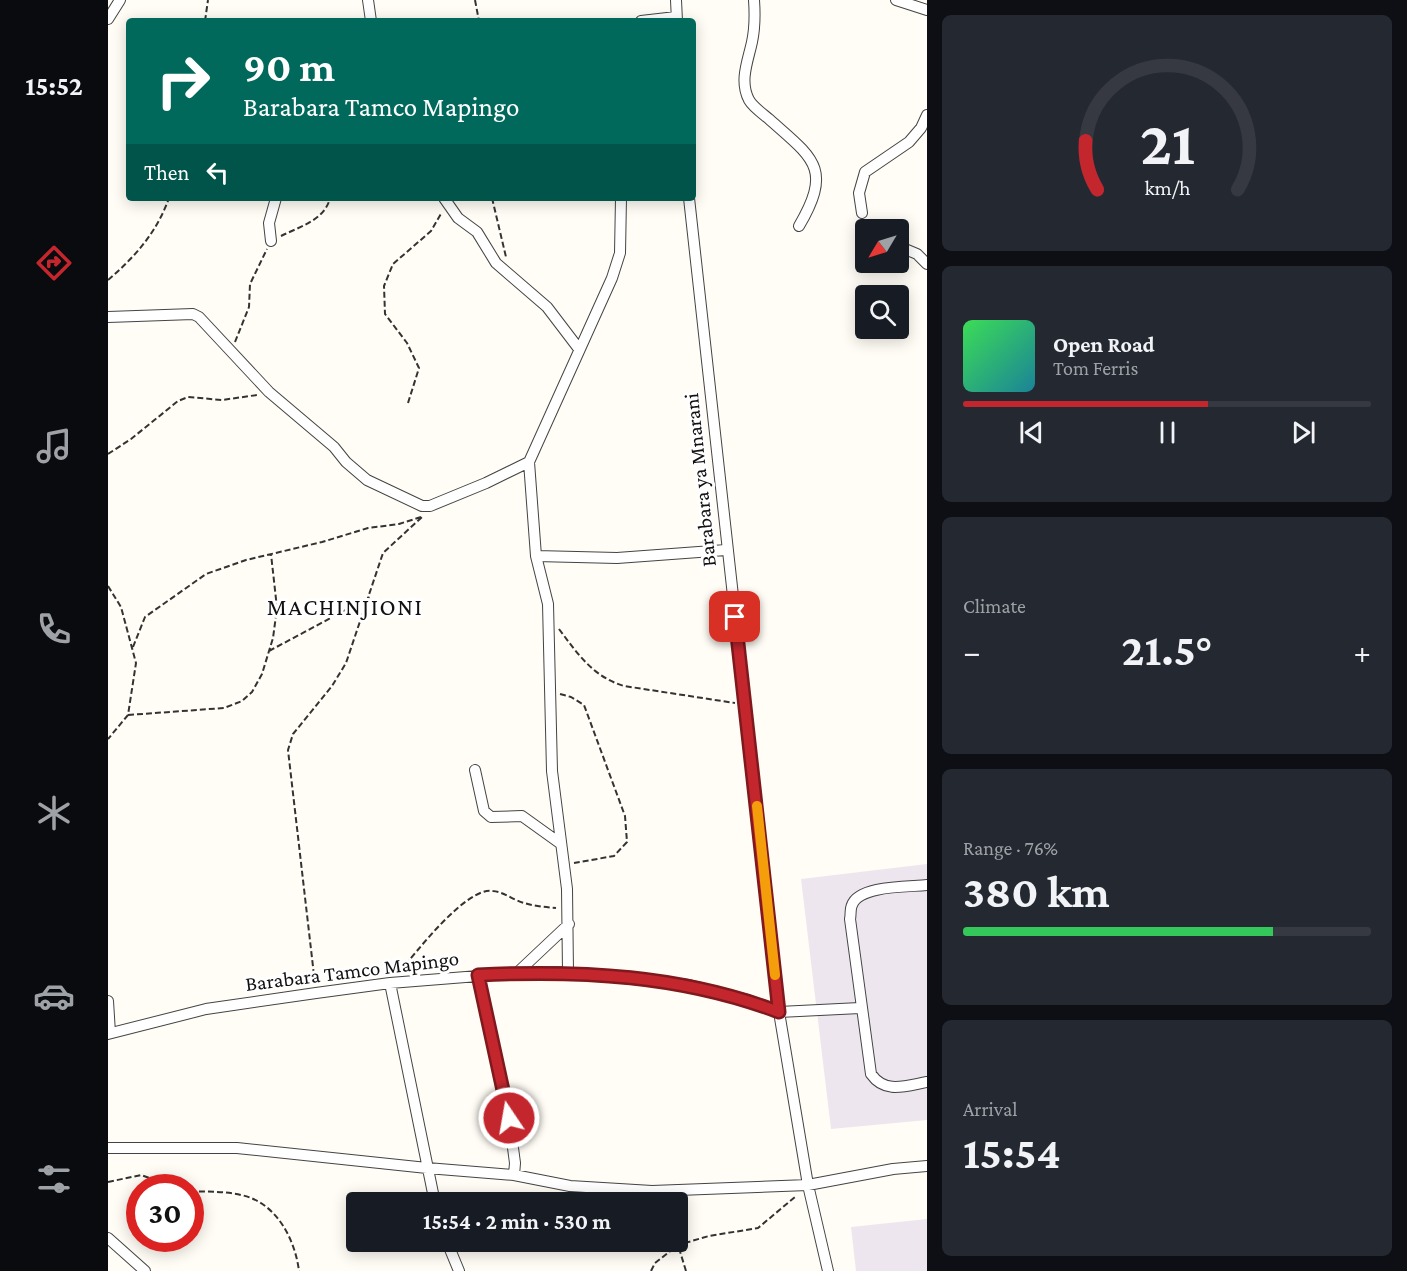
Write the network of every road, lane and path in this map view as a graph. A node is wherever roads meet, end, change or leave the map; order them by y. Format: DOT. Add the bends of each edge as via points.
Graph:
graph roads {
  1 [pos="120,0"];
  2 [pos="208,0"];
  3 [pos="368,0"];
  4 [pos="475,0"];
  5 [pos="676,0"];
  6 [pos="754,0"];
  7 [pos="896,0"];
  8 [pos="927,10"];
  9 [pos="205,18"];
  10 [pos="371,18"];
  11 [pos="478,18"];
  12 [pos="676,18"];
  13 [pos="108,19"];
  14 [pos="927,115"];
  15 [pos="168,201"];
  16 [pos="275,201"];
  17 [pos="329,201"];
  18 [pos="445,201"];
  19 [pos="446,201"];
  20 [pos="493,201"];
  21 [pos="621,201"];
  22 [pos="689,201"];
  23 [pos="862,213"];
  24 [pos="799,226"];
  25 [pos="271,241"];
  26 [pos="909,251"];
  27 [pos="927,264"];
  28 [pos="507,275"];
  29 [pos="108,280"];
  30 [pos="108,317"];
  31 [pos="579,349"];
  32 [pos="230,350"];
  33 [pos="269,392"];
  34 [pos="408,403"];
  35 [pos="108,454"];
  36 [pos="529,462"];
  37 [pos="430,506"];
  38 [pos="423,516"];
  39 [pos="726,550"];
  40 [pos="271,554"];
  41 [pos="536,556"];
  42 [pos="108,586"];
  43 [pos="369,597"];
  44 [pos="558,628"];
  45 [pos="133,647"];
  46 [pos="269,651"];
  47 [pos="551,691"];
  48 [pos="747,705"];
  49 [pos="128,715"];
  50 [pos="108,739"];
  51 [pos="476,770"];
  52 [pos="561,844"];
  53 [pos="564,865"];
  54 [pos="927,885"];
  55 [pos="568,909"];
  56 [pos="569,924"];
  57 [pos="568,972"];
  58 [pos="517,973"];
  59 [pos="478,975"];
  60 [pos="390,983"];
  61 [pos="316,993"];
  62 [pos="108,1001"];
  63 [pos="860,1008"];
  64 [pos="779,1012"];
  65 [pos="109,1034"];
  66 [pos="927,1082"];
  67 [pos="108,1148"];
  68 [pos="927,1166"];
  69 [pos="427,1168"];
  70 [pos="514,1175"];
  71 [pos="126,1178"];
  72 [pos="108,1182"];
  73 [pos="808,1185"];
  74 [pos="204,1192"];
  75 [pos="432,1192"];
  76 [pos="108,1238"];
  77 [pos="688,1242"];
  78 [pos="451,1252"];
  79 [pos="669,1252"];
  80 [pos="680,1252"];
  81 [pos="145,1271"];
  82 [pos="299,1271"];
  83 [pos="459,1271"];
  84 [pos="651,1271"];
  85 [pos="686,1271"];
  86 [pos="828,1271"];
  1 -- 13 [label="street"];
  2 -- 9 [label="path"];
  3 -- 10 [label="street"];
  4 -- 11 [label="path"];
  5 -- 12 [label="street"];
  6 -- 24 [label="street" via="744,86 750,102 801,148 819,181"];
  7 -- 8 [label="street"];
  14 -- 23 [label="street" via="909,142 866,172 859,194"];
  15 -- 29 [label="path" via="154,232"];
  16 -- 25 [label="street" via="269,223"];
  17 -- 25 [label="path" via="319,217"];
  18 -- 34 [label="path" via="431,231 393,264 384,286 385,314 407,343 419,368"];
  19 -- 28 [label="street" via="458,218 477,232"];
  20 -- 28 [label="path"];
  21 -- 31 [label="street" via="620,253"];
  22 -- 39 [label="street, Barabara ya Mnarani"];
  25 -- 32 [label="path" via="250,284 249,307"];
  26 -- 27 [label="street"];
  28 -- 31 [label="street" via="547,306"];
  30 -- 32 [label="street" via="194,314"];
  31 -- 36 [label="street"];
  32 -- 33 [label="street"];
  33 -- 35 [label="path" via="242,399 188,397"];
  33 -- 37 [label="street" via="368,480 410,501"];
  36 -- 37 [label="street"];
  36 -- 41 [label="street"];
  37 -- 38 [label="path"];
  38 -- 40 [label="path"];
  38 -- 43 [label="path" via="383,553"];
  39 -- 41 [label="street" via="617,558"];
  39 -- 48 [label="street, Barabara ya Mnarani"];
  40 -- 45 [label="path" via="206,574 145,617"];
  40 -- 46 [label="path" via="277,608"];
  41 -- 47 [label="street" via="548,604"];
  42 -- 45 [label="path" via="121,607"];
  43 -- 46 [label="path"];
  43 -- 61 [label="path" via="346,663 293,734 288,750"];
  44 -- 48 [label="path" via="594,672 609,682"];
  45 -- 49 [label="path" via="136,663"];
  46 -- 49 [label="path" via="262,674 242,701 224,708"];
  47 -- 52 [label="street" via="552,771"];
  47 -- 53 [label="path" via="584,705 625,816 627,842 614,856"];
  48 -- 64 [label="street, Barabara ya Mnarani"];
  49 -- 50 [label="path"];
  51 -- 52 [label="street" via="484,811 491,817 522,816"];
  52 -- 53 [label="street"];
  53 -- 55 [label="street"];
  54 -- 63 [label="street" via="874,890 852,904 850,919"];
  55 -- 56 [label="street"];
  55 -- 60 [label="path" via="524,903 492,890 482,893 457,908"];
  56 -- 57 [label="street"];
  56 -- 58 [label="street"];
  57 -- 58 [label="street, Barabara Tamco Mapingo"];
  57 -- 64 [label="street, Barabara Tamco Mapingo" via="689,985"];
  58 -- 59 [label="street, Barabara Tamco Mapingo"];
  59 -- 60 [label="street, Barabara Tamco Mapingo"];
  59 -- 70 [label="street" via="509,1118"];
  60 -- 61 [label="street, Barabara Tamco Mapingo"];
  60 -- 69 [label="street"];
  61 -- 65 [label="street, Barabara Tamco Mapingo" via="206,1010"];
  62 -- 65 [label="street"];
  63 -- 64 [label="street, Barabara Tamco Mapingo"];
  63 -- 66 [label="street" via="871,1074 878,1083 889,1089"];
  64 -- 73 [label="street, Barabara ya Mnarani"];
  67 -- 69 [label="street" via="237,1148"];
  68 -- 73 [label="street" via="893,1168"];
  69 -- 70 [label="street"];
  69 -- 75 [label="street"];
  70 -- 73 [label="street" via="570,1186 652,1191"];
  71 -- 72 [label="path"];
  73 -- 77 [label="path" via="758,1228"];
  73 -- 86 [label="street, Barabara ya Mnarani"];
  74 -- 82 [label="path" via="242,1195 262,1203 281,1221 297,1253"];
  76 -- 81 [label="street"];
  78 -- 83 [label="street"];
  79 -- 84 [label="path"];
  80 -- 85 [label="path"];
}
